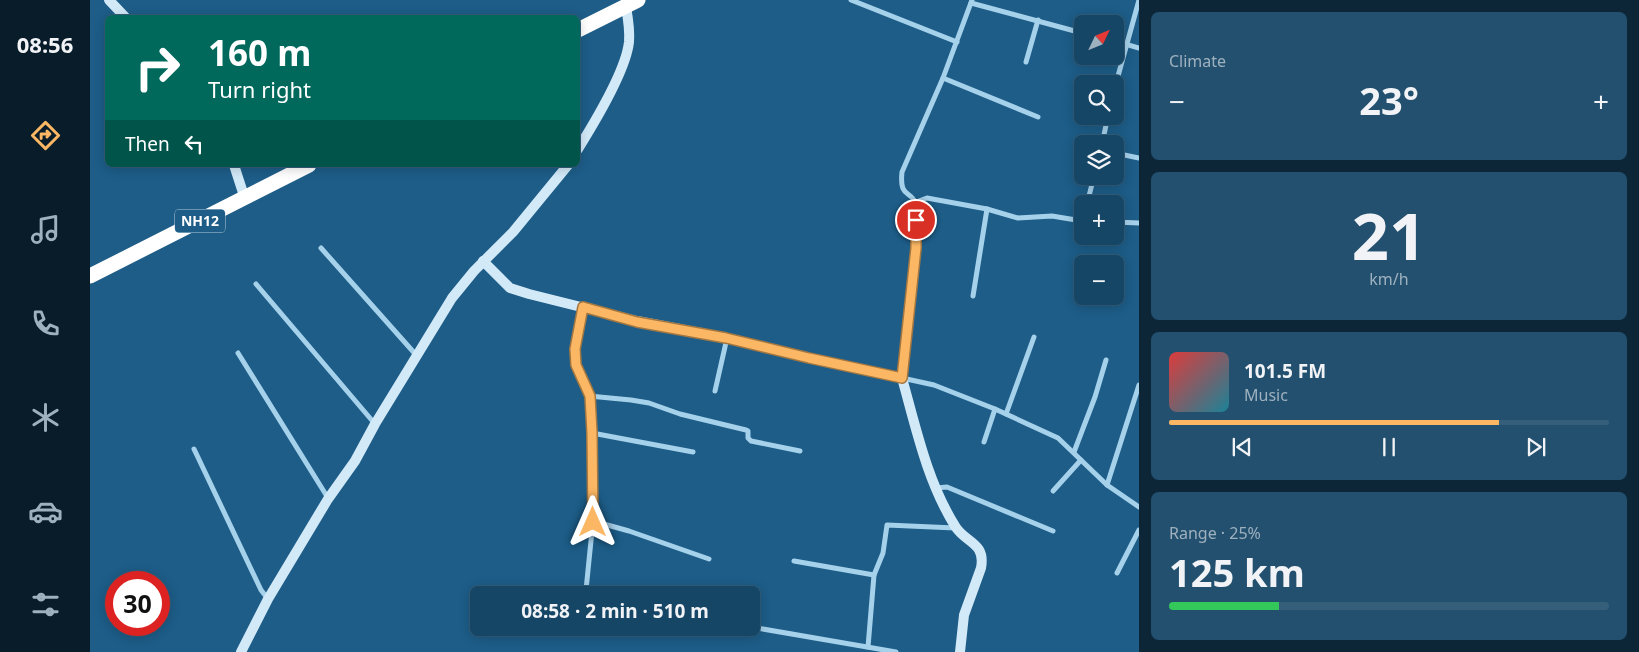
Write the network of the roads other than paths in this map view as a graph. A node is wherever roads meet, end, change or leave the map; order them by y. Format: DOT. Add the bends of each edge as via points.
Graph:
graph roads {
  1 [pos="110,0"];
  2 [pos="850,0"];
  3 [pos="1139,0"];
  4 [pos="972,1"];
  5 [pos="632,4"];
  6 [pos="123,15"];
  7 [pos="1038,20"];
  8 [pos="580,29"];
  9 [pos="1074,30"];
  10 [pos="957,42"];
  11 [pos="1124,44"];
  12 [pos="1127,45"];
  13 [pos="1139,48"];
  14 [pos="1026,62"];
  15 [pos="1118,75"];
  16 [pos="943,78"];
  17 [pos="1038,117"];
  18 [pos="580,145"];
  19 [pos="1124,155"];
  20 [pos="1139,158"];
  21 [pos="235,167"];
  22 [pos="305,167"];
  23 [pos="566,167"];
  24 [pos="245,199"];
  25 [pos="916,202"];
  26 [pos="987,209"];
  27 [pos="1074,220"];
  28 [pos="1124,222"];
  29 [pos="1139,223"];
  30 [pos="321,248"];
  31 [pos="483,261"];
  32 [pos="90,276"];
  33 [pos="256,284"];
  34 [pos="973,296"];
  35 [pos="583,307"];
  36 [pos="1034,337"];
  37 [pos="726,338"];
  38 [pos="238,353"];
  39 [pos="418,356"];
  40 [pos="1106,360"];
  41 [pos="902,378"];
  42 [pos="1139,386"];
  43 [pos="715,391"];
  44 [pos="590,396"];
  45 [pos="995,409"];
  46 [pos="1006,414"];
  47 [pos="374,424"];
  48 [pos="592,433"];
  49 [pos="984,442"];
  50 [pos="194,449"];
  51 [pos="800,451"];
  52 [pos="693,452"];
  53 [pos="1074,452"];
  54 [pos="1081,460"];
  55 [pos="1107,485"];
  56 [pos="936,488"];
  57 [pos="1053,491"];
  58 [pos="328,499"];
  59 [pos="1139,507"];
  60 [pos="593,522"];
  61 [pos="956,528"];
  62 [pos="1139,530"];
  63 [pos="1053,531"];
  64 [pos="709,559"];
  65 [pos="794,561"];
  66 [pos="1117,573"];
  67 [pos="874,575"];
  68 [pos="586,586"];
  69 [pos="268,600"];
  70 [pos="760,629"];
  71 [pos="868,647"];
  72 [pos="241,652"];
  73 [pos="896,652"];
  74 [pos="960,652"];
  1 -- 6 [label="street"];
  2 -- 10 [label="street"];
  3 -- 12 [label="street"];
  4 -- 7 [label="street"];
  4 -- 10 [label="street"];
  5 -- 8 [label="highway"];
  5 -- 18 [label="street" via="629,44 620,70"];
  7 -- 9 [label="street"];
  7 -- 14 [label="street"];
  10 -- 16 [label="street"];
  11 -- 12 [label="street"];
  12 -- 13 [label="street"];
  12 -- 15 [label="street"];
  16 -- 17 [label="street"];
  16 -- 25 [label="street" via="902,172 900,185"];
  19 -- 20 [label="street"];
  21 -- 24 [label="street"];
  22 -- 24 [label="highway, NH12"];
  23 -- 31 [label="street" via="513,232"];
  24 -- 32 [label="highway, NH12"];
  25 -- 26 [label="street" via="927,198"];
  25 -- 41 [label="street" via="916,248"];
  26 -- 27 [label="street" via="1018,218 1052,216"];
  26 -- 34 [label="street"];
  28 -- 29 [label="street"];
  30 -- 39 [label="street"];
  31 -- 35 [label="street" via="510,288"];
  31 -- 39 [label="street" via="452,298"];
  33 -- 47 [label="street"];
  35 -- 37 [label="street" via="637,322"];
  35 -- 44 [label="street" via="575,349 576,365"];
  36 -- 46 [label="street"];
  37 -- 41 [label="street"];
  37 -- 43 [label="street"];
  38 -- 58 [label="street"];
  39 -- 47 [label="street"];
  40 -- 53 [label="street"];
  41 -- 45 [label="street" via="934,385"];
  41 -- 56 [label="street"];
  42 -- 55 [label="street"];
  44 -- 48 [label="street"];
  44 -- 51 [label="street" via="649,403 746,430 751,440"];
  45 -- 46 [label="street"];
  45 -- 49 [label="street"];
  46 -- 53 [label="street" via="1058,438"];
  47 -- 58 [label="street" via="355,461"];
  48 -- 52 [label="street"];
  48 -- 60 [label="street"];
  50 -- 69 [label="street"];
  53 -- 54 [label="street"];
  54 -- 55 [label="street"];
  54 -- 57 [label="street"];
  55 -- 59 [label="street"];
  56 -- 61 [label="street"];
  56 -- 63 [label="street" via="947,487"];
  58 -- 69 [label="street"];
  60 -- 64 [label="street"];
  60 -- 68 [label="street"];
  61 -- 67 [label="street" via="887,525 883,553"];
  61 -- 74 [label="street" via="976,545 982,560 964,615"];
  62 -- 66 [label="street"];
  65 -- 67 [label="street"];
  67 -- 71 [label="street"];
  69 -- 72 [label="street"];
  70 -- 71 [label="street"];
  71 -- 73 [label="street"];
}
